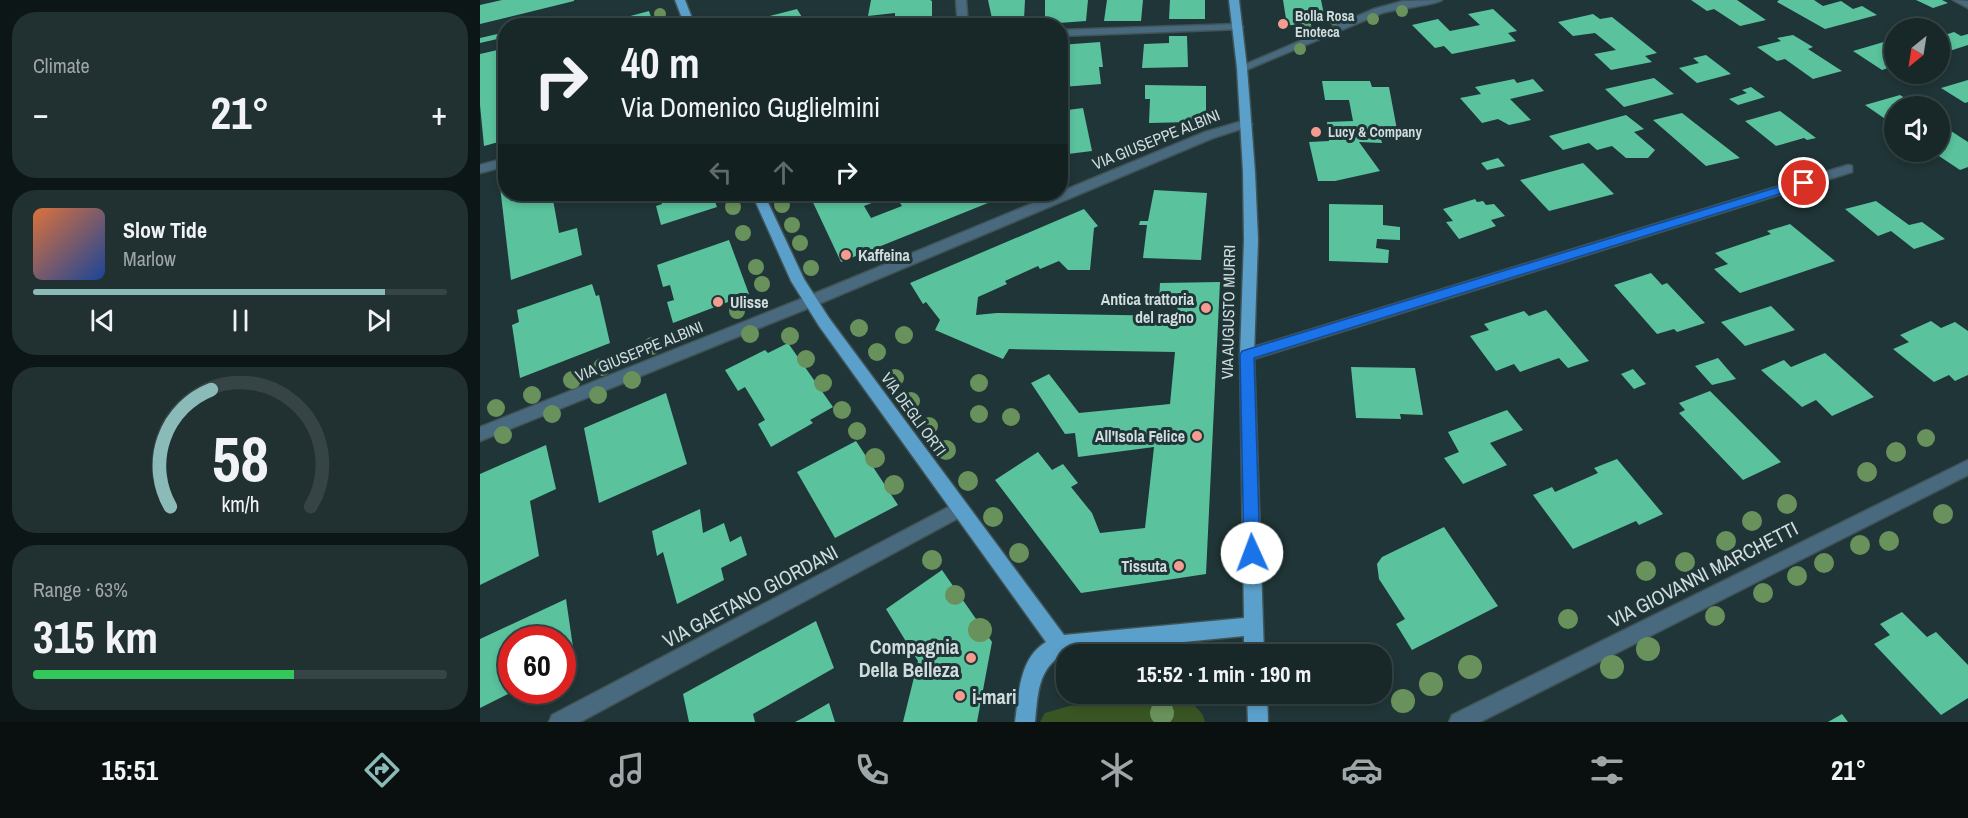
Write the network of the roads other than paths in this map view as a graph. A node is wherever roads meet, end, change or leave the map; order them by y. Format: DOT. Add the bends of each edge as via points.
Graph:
graph roads {
  1 [pos="680,0"];
  2 [pos="961,0"];
  3 [pos="1234,0"];
  4 [pos="1437,0"];
  5 [pos="1958,0"];
  6 [pos="1968,5"];
  7 [pos="687,18"];
  8 [pos="962,18"];
  9 [pos="1238,27"];
  10 [pos="1068,33"];
  11 [pos="1242,68"];
  12 [pos="1245,124"];
  13 [pos="498,164"];
  14 [pos="480,169"];
  15 [pos="1848,169"];
  16 [pos="1068,194"];
  17 [pos="761,201"];
  18 [pos="1051,201"];
  19 [pos="811,301"];
  20 [pos="1247,355"];
  21 [pos="480,434"];
  22 [pos="1968,467"];
  23 [pos="960,509"];
  24 [pos="1252,626"];
  25 [pos="1059,644"];
  26 [pos="1070,644"];
  27 [pos="1253,644"];
  28 [pos="1056,647"];
  29 [pos="1257,704"];
  30 [pos="559,722"];
  31 [pos="1025,722"];
  32 [pos="1258,722"];
  33 [pos="1459,722"];
  1 -- 7 [label="main road"];
  2 -- 8 [label="street"];
  3 -- 9 [label="main road, VIA AUGUSTO MURRI"];
  4 -- 11 [label="street" via="1378,11"];
  5 -- 6 [label="street"];
  9 -- 10 [label="street"];
  9 -- 11 [label="main road, VIA AUGUSTO MURRI"];
  11 -- 12 [label="main road, VIA AUGUSTO MURRI"];
  12 -- 16 [label="street, VIA GIUSEPPE ALBINI"];
  12 -- 20 [label="main road, VIA AUGUSTO MURRI" via="1251,240"];
  13 -- 14 [label="street"];
  15 -- 20 [label="street"];
  17 -- 19 [label="main road, VIA DEGLI ORTI"];
  18 -- 19 [label="street, VIA GIUSEPPE ALBINI"];
  19 -- 21 [label="street, VIA GIUSEPPE ALBINI"];
  19 -- 23 [label="main road, VIA DEGLI ORTI"];
  20 -- 24 [label="main road, VIA AUGUSTO MURRI"];
  22 -- 33 [label="street, VIA GIOVANNI MARCHETTI"];
  23 -- 25 [label="main road, VIA DEGLI ORTI"];
  23 -- 30 [label="street, VIA GAETANO GIORDANI"];
  24 -- 26 [label="main road"];
  24 -- 27 [label="main road, VIA AUGUSTO MURRI"];
  28 -- 31 [label="main road" via="1036,663"];
  29 -- 32 [label="main road"];
}
